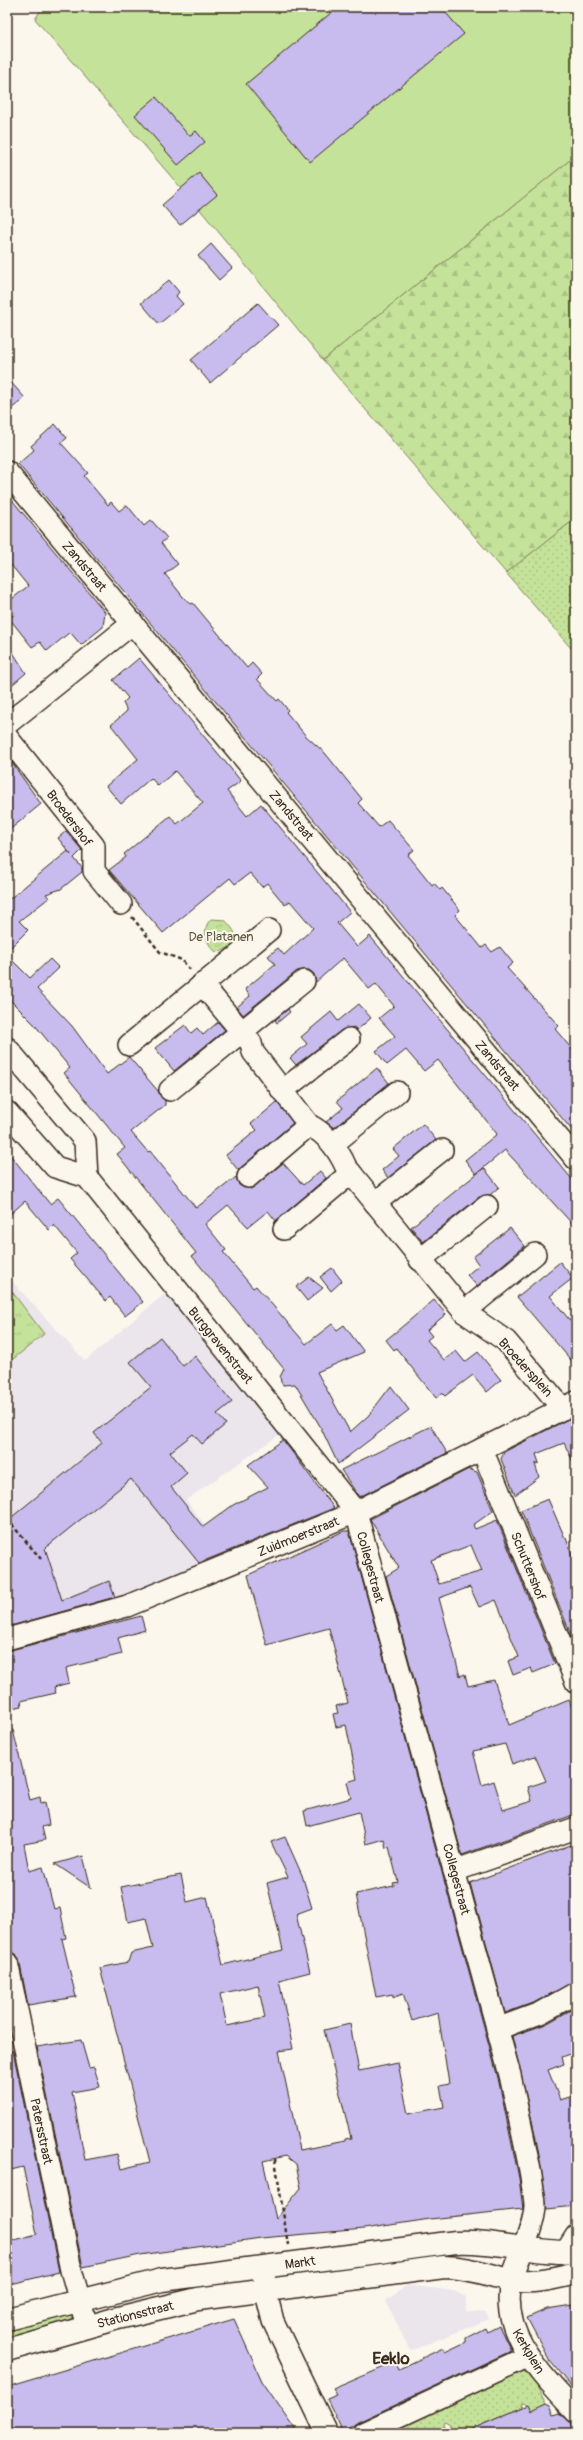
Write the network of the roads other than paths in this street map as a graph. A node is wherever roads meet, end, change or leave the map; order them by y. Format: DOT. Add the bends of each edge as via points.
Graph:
graph roads {
  1 [pos="7,472"];
  2 [pos="132,623"];
  3 [pos="7,724"];
  4 [pos="7,737"];
  5 [pos="121,904"];
  6 [pos="269,930"];
  7 [pos="304,981"];
  8 [pos="202,984"];
  9 [pos="241,1032"];
  10 [pos="349,1039"];
  11 [pos="129,1045"];
  12 [pos="7,1048"];
  13 [pos="170,1090"];
  14 [pos="282,1091"];
  15 [pos="397,1092"];
  16 [pos="7,1112"];
  17 [pos="309,1125"];
  18 [pos="333,1144"];
  19 [pos="442,1150"];
  20 [pos="576,1159"];
  21 [pos="351,1173"];
  22 [pos="87,1177"];
  23 [pos="248,1177"];
  24 [pos="375,1204"];
  25 [pos="487,1206"];
  26 [pos="284,1229"];
  27 [pos="535,1254"];
  28 [pos="420,1260"];
  29 [pos="464,1312"];
  30 [pos="570,1405"];
  31 [pos="482,1449"];
  32 [pos="356,1512"];
  33 [pos="7,1639"];
  34 [pos="576,1682"];
  35 [pos="576,1828"];
  36 [pos="454,1871"];
  37 [pos="7,1962"];
  38 [pos="576,1993"];
  39 [pos="497,2029"];
  40 [pos="572,2247"];
  41 [pos="522,2248"];
  42 [pos="263,2267"];
  43 [pos="576,2273"];
  44 [pos="512,2280"];
  45 [pos="265,2289"];
  46 [pos="80,2300"];
  47 [pos="7,2319"];
  48 [pos="87,2326"];
  49 [pos="7,2350"];
  50 [pos="529,2356"];
  51 [pos="576,2412"];
  52 [pos="327,2433"];
  53 [pos="363,2433"];
  1 -- 2 [label="street, Zandstraat"];
  2 -- 3 [label="street"];
  2 -- 20 [label="street, Zandstraat"];
  4 -- 5 [label="street, Broedershof" via="94,846 94,871"];
  6 -- 8 [label="street"];
  7 -- 9 [label="street"];
  8 -- 9 [label="street, Broedersplein"];
  8 -- 11 [label="street"];
  9 -- 13 [label="street"];
  9 -- 14 [label="street, Broedersplein"];
  10 -- 14 [label="street"];
  12 -- 22 [label="street" via="85,1141"];
  14 -- 17 [label="street, Broedersplein"];
  15 -- 18 [label="street"];
  16 -- 22 [label="street" via="54,1167"];
  17 -- 18 [label="street, Broedersplein" via="322,1131"];
  17 -- 23 [label="street"];
  18 -- 21 [label="street, Broedersplein"];
  19 -- 24 [label="street"];
  21 -- 24 [label="street, Broedersplein"];
  21 -- 26 [label="street"];
  22 -- 32 [label="street, Burggravenstraat"];
  24 -- 28 [label="street, Broedersplein"];
  25 -- 28 [label="street"];
  27 -- 29 [label="street"];
  28 -- 29 [label="street, Broedersplein"];
  29 -- 30 [label="street, Broedersplein" via="506,1341"];
  30 -- 31 [label="street, Zuidmoerstraat"];
  31 -- 32 [label="street, Zuidmoerstraat"];
  31 -- 34 [label="street, Schuttershof"];
  32 -- 33 [label="street, Zuidmoerstraat" via="128,1606"];
  32 -- 36 [label="street, Collegestraat"];
  35 -- 36 [label="street"];
  36 -- 39 [label="street, Collegestraat"];
  37 -- 46 [label="street, Patersstraat" via="71,2270"];
  38 -- 39 [label="street" via="540,2013"];
  39 -- 41 [label="street, Collegestraat" via="526,2149 535,2206"];
  40 -- 41 [label="main road, Markt"];
  41 -- 42 [label="main road, Markt" via="487,2242 456,2242"];
  41 -- 44 [label="street"];
  42 -- 45 [label="street"];
  42 -- 46 [label="main road, Markt" via="162,2280"];
  43 -- 44 [label="main road, Markt" via="536,2281"];
  44 -- 45 [label="main road, Markt" via="470,2268 444,2267"];
  44 -- 50 [label="street, Kerkplein" via="509,2313 515,2332"];
  45 -- 48 [label="main road, Stationsstraat" via="198,2299"];
  45 -- 52 [label="street" via="273,2321"];
  46 -- 47 [label="main road"];
  46 -- 48 [label="street, Patersstraat"];
  48 -- 49 [label="main road, Stationsstraat"];
  50 -- 51 [label="street, Kerkplein"];
  50 -- 53 [label="street"];
}
